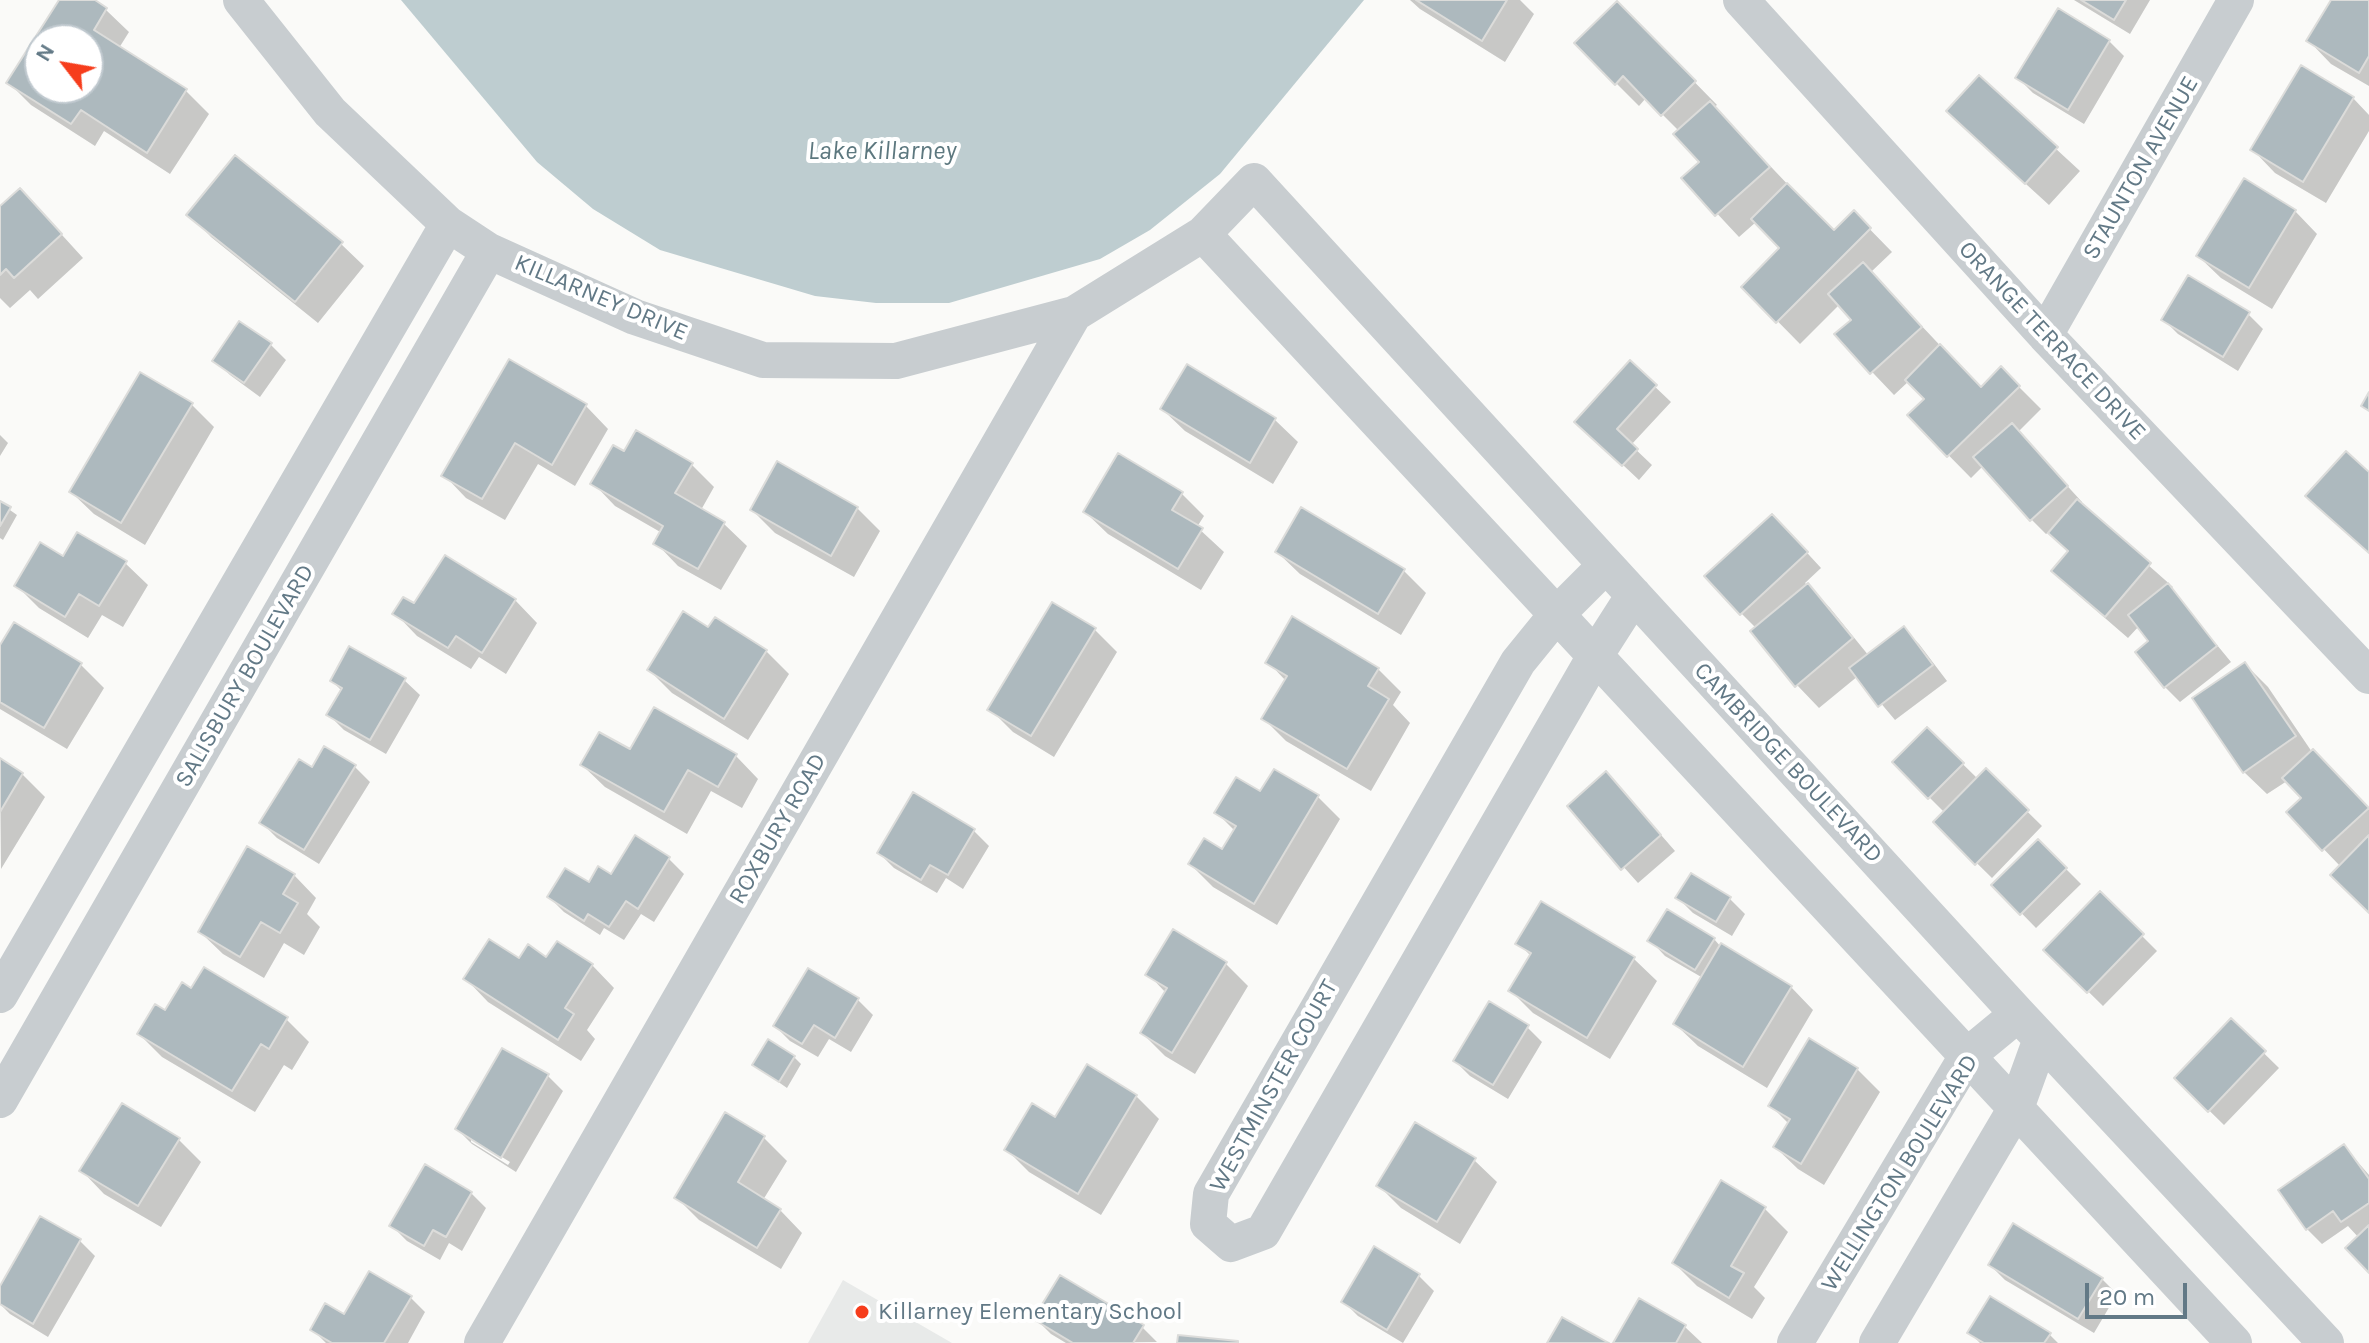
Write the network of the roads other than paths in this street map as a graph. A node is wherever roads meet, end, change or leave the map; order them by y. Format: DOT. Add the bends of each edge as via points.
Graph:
graph roads {
  1 [pos="241,0"];
  2 [pos="1741,0"];
  3 [pos="2236,0"];
  4 [pos="1254,181"];
  5 [pos="448,224"];
  6 [pos="1203,234"];
  7 [pos="489,251"];
  8 [pos="1074,314"];
  9 [pos="2045,335"];
  10 [pos="1606,565"];
  11 [pos="1634,595"];
  12 [pos="1557,614"];
  13 [pos="1595,656"];
  14 [pos="2369,676"];
  15 [pos="0,995"];
  16 [pos="2029,1027"];
  17 [pos="1967,1056"];
  18 [pos="0,1100"];
  19 [pos="2016,1108"];
  20 [pos="482,1343"];
  21 [pos="1795,1343"];
  22 [pos="1877,1343"];
  23 [pos="2234,1343"];
  24 [pos="2326,1343"];
  1 -- 5 [label="street, KILLARNEY DRIVE" via="330,112"];
  2 -- 9 [label="street, ORANGE TERRACE DRIVE"];
  3 -- 9 [label="street, STAUNTON AVENUE"];
  4 -- 6 [label="street, KILLARNEY DRIVE"];
  4 -- 10 [label="street, CAMBRIDGE BOULEVARD"];
  5 -- 7 [label="street, KILLARNEY DRIVE"];
  5 -- 15 [label="street"];
  6 -- 8 [label="street, KILLARNEY DRIVE"];
  6 -- 12 [label="street"];
  7 -- 8 [label="street, KILLARNEY DRIVE" via="635,317 763,360 896,361"];
  7 -- 18 [label="street, SALISBURY BOULEVARD"];
  8 -- 20 [label="street, ROXBURY ROAD"];
  9 -- 14 [label="street, ORANGE TERRACE DRIVE"];
  10 -- 11 [label="street, CAMBRIDGE BOULEVARD"];
  10 -- 12 [label="street, WESTMINSTER COURT"];
  11 -- 13 [label="street, WESTMINSTER COURT"];
  11 -- 16 [label="street, CAMBRIDGE BOULEVARD"];
  12 -- 13 [label="street"];
  12 -- 13 [label="street, WESTMINSTER COURT" via="1518,662 1211,1194 1208,1224 1231,1244 1263,1232"];
  13 -- 17 [label="street"];
  16 -- 17 [label="street, WELLINGTON BOULEVARD"];
  16 -- 19 [label="street"];
  16 -- 24 [label="street, CAMBRIDGE BOULEVARD"];
  17 -- 19 [label="street"];
  17 -- 21 [label="street, WELLINGTON BOULEVARD"];
  19 -- 22 [label="street"];
  19 -- 23 [label="street"];
}
